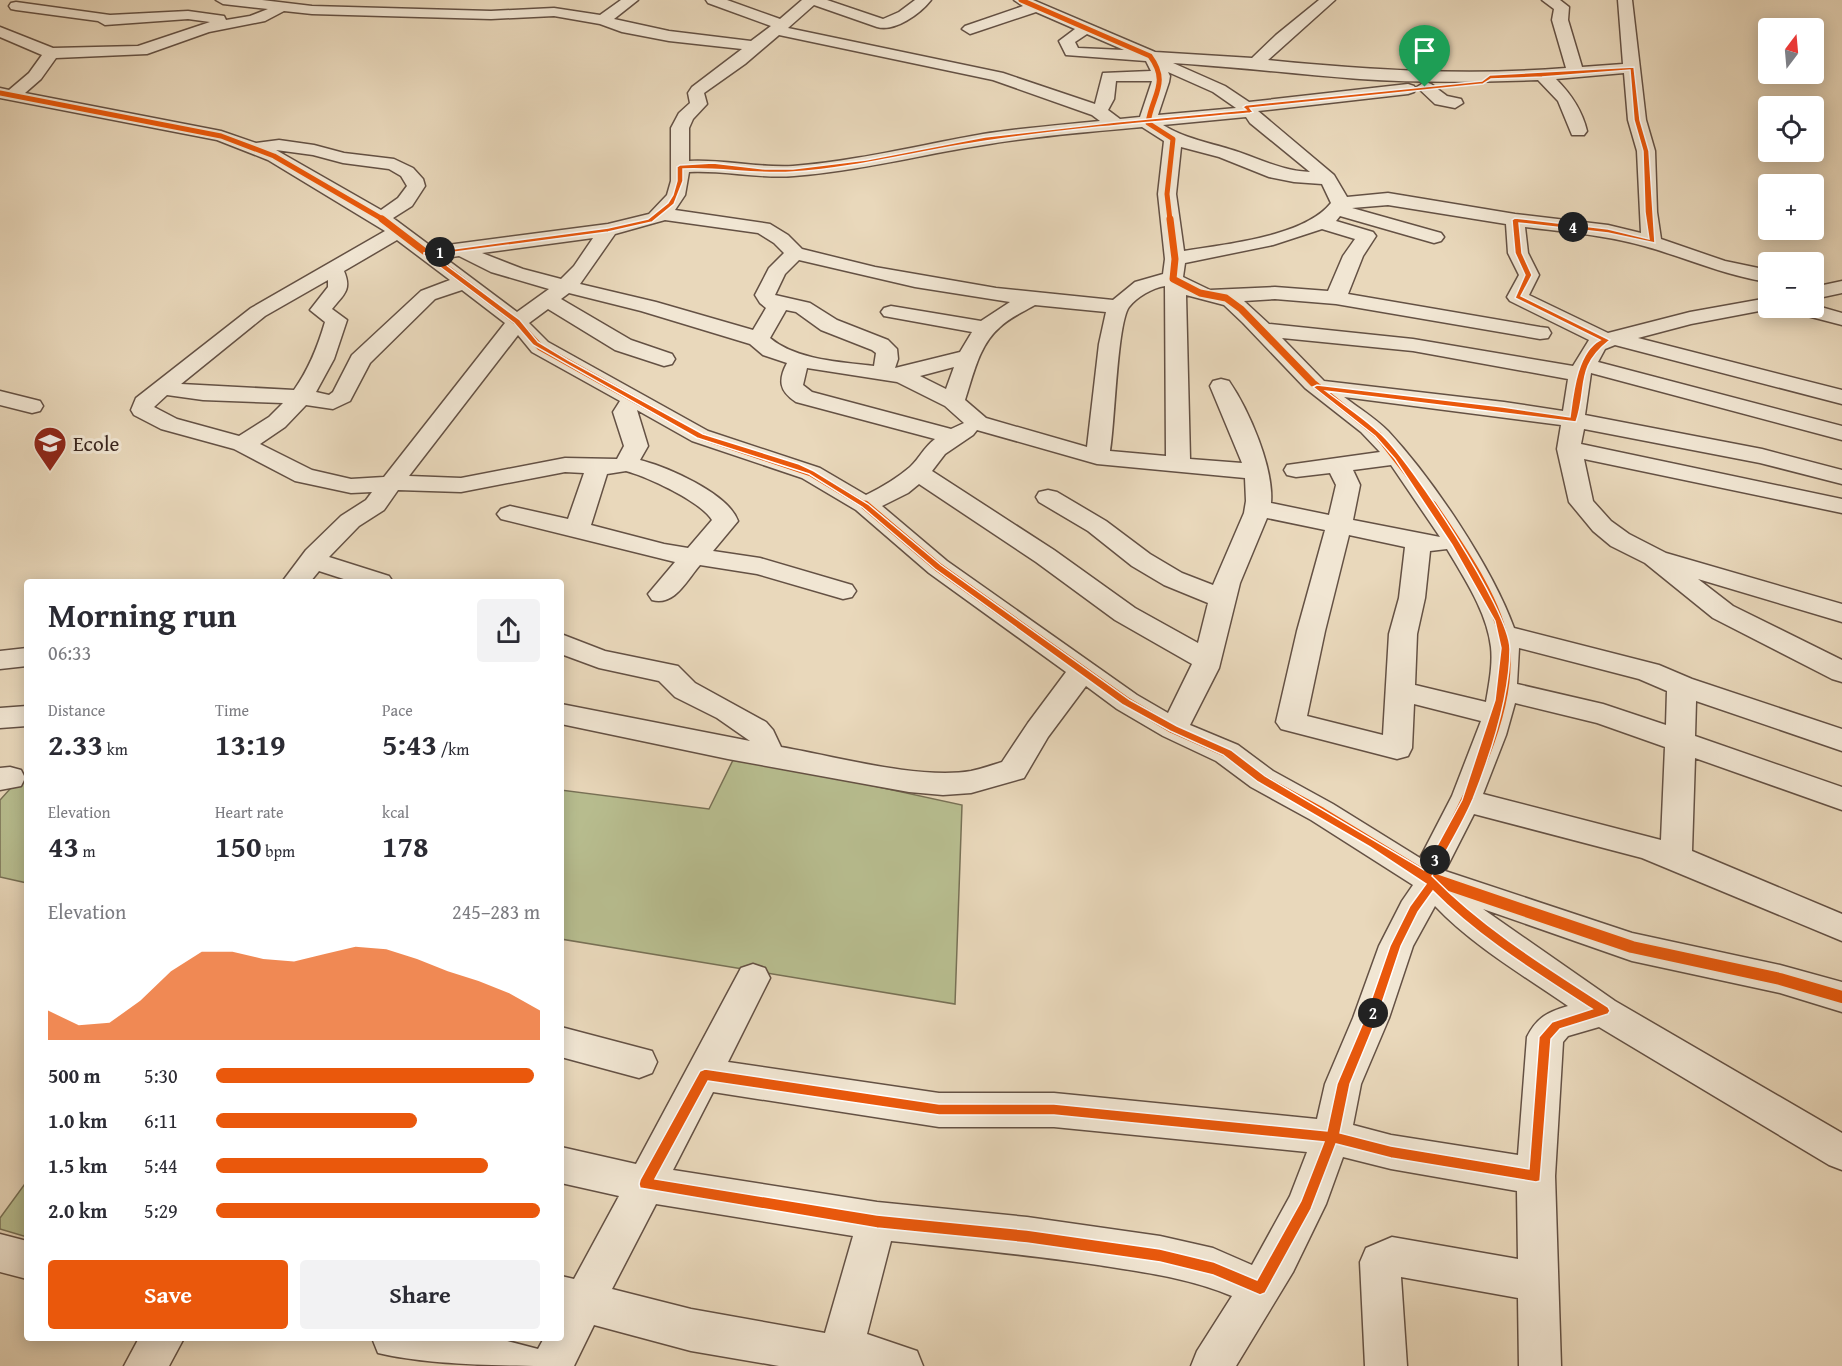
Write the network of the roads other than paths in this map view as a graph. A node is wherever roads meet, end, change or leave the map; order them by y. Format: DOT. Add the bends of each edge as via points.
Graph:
graph roads {
  1 [pos="168,0"];
  2 [pos="223,0"];
  3 [pos="529,0"];
  4 [pos="630,0"];
  5 [pos="713,0"];
  6 [pos="811,0"];
  7 [pos="924,0"];
  8 [pos="1328,0"];
  9 [pos="1550,0"];
  10 [pos="1625,0"];
  11 [pos="1029,3"];
  12 [pos="126,4"];
  13 [pos="343,5"];
  14 [pos="14,6"];
  15 [pos="284,7"];
  16 [pos="554,12"];
  17 [pos="188,15"];
  18 [pos="105,18"];
  19 [pos="603,20"];
  20 [pos="233,22"];
  21 [pos="779,27"];
  22 [pos="970,28"];
  23 [pos="73,30"];
  24 [pos="0,32"];
  25 [pos="755,45"];
  26 [pos="840,45"];
  27 [pos="51,46"];
  28 [pos="138,51"];
  29 [pos="1256,63"];
  30 [pos="1155,64"];
  31 [pos="1632,68"];
  32 [pos="1575,71"];
  33 [pos="1542,75"];
  34 [pos="1490,77"];
  35 [pos="1425,87"];
  36 [pos="7,94"];
  37 [pos="1455,103"];
  38 [pos="1248,109"];
  39 [pos="1098,111"];
  40 [pos="1148,123"];
  41 [pos="1116,124"];
  42 [pos="1578,131"];
  43 [pos="1173,139"];
  44 [pos="255,148"];
  45 [pos="680,167"];
  46 [pos="1328,179"];
  47 [pos="1340,206"];
  48 [pos="661,214"];
  49 [pos="1515,220"];
  50 [pos="1320,222"];
  51 [pos="390,224"];
  52 [pos="608,230"];
  53 [pos="1434,237"];
  54 [pos="1652,242"];
  55 [pos="463,250"];
  56 [pos="795,253"];
  57 [pos="427,254"];
  58 [pos="333,269"];
  59 [pos="1174,273"];
  60 [pos="1758,274"];
  61 [pos="464,282"];
  62 [pos="566,286"];
  63 [pos="1223,296"];
  64 [pos="1336,298"];
  65 [pos="547,300"];
  66 [pos="1029,300"];
  67 [pos="772,301"];
  68 [pos="1758,306"];
  69 [pos="1118,307"];
  70 [pos="891,312"];
  71 [pos="1824,314"];
  72 [pos="1842,319"];
  73 [pos="517,322"];
  74 [pos="986,328"];
  75 [pos="1263,330"];
  76 [pos="1540,333"];
  77 [pos="758,339"];
  78 [pos="1609,339"];
  79 [pos="969,357"];
  80 [pos="664,359"];
  81 [pos="800,360"];
  82 [pos="1583,369"];
  83 [pos="891,375"];
  84 [pos="1221,386"];
  85 [pos="1317,387"];
  86 [pos="162,388"];
  87 [pos="302,397"];
  88 [pos="1842,397"];
  89 [pos="0,398"];
  90 [pos="632,400"];
  91 [pos="953,401"];
  92 [pos="32,406"];
  93 [pos="1573,420"];
  94 [pos="978,423"];
  95 [pos="1842,433"];
  96 [pos="953,437"];
  97 [pos="242,444"];
  98 [pos="1569,449"];
  99 [pos="1097,457"];
  100 [pos="1398,457"];
  101 [pos="1178,463"];
  102 [pos="626,464"];
  103 [pos="1338,465"];
  104 [pos="598,466"];
  105 [pos="1296,470"];
  106 [pos="1255,472"];
  107 [pos="918,473"];
  108 [pos="1842,477"];
  109 [pos="392,483"];
  110 [pos="1048,497"];
  111 [pos="865,505"];
  112 [pos="1842,506"];
  113 [pos="1258,508"];
  114 [pos="510,514"];
  115 [pos="1338,526"];
  116 [pos="578,529"];
  117 [pos="1418,542"];
  118 [pos="1457,545"];
  119 [pos="693,556"];
  120 [pos="1654,557"];
  121 [pos="312,560"];
  122 [pos="297,579"];
  123 [pos="371,579"];
  124 [pos="843,591"];
  125 [pos="662,594"];
  126 [pos="1222,599"];
  127 [pos="1842,613"];
  128 [pos="1503,635"];
  129 [pos="564,644"];
  130 [pos="24,657"];
  131 [pos="0,660"];
  132 [pos="1207,660"];
  133 [pos="1082,671"];
  134 [pos="1842,672"];
  135 [pos="1682,686"];
  136 [pos="1400,691"];
  137 [pos="1499,702"];
  138 [pos="564,715"];
  139 [pos="24,716"];
  140 [pos="0,718"];
  141 [pos="1173,729"];
  142 [pos="1842,740"];
  143 [pos="1680,741"];
  144 [pos="769,755"];
  145 [pos="1467,800"];
  146 [pos="1842,800"];
  147 [pos="1677,858"];
  148 [pos="1429,880"];
  149 [pos="1842,928"];
  150 [pos="753,978"];
  151 [pos="1842,997"];
  152 [pos="1604,1011"];
  153 [pos="564,1043"];
  154 [pos="639,1062"];
  155 [pos="705,1075"];
  156 [pos="1332,1137"];
  157 [pos="1842,1153"];
  158 [pos="564,1166"];
  159 [pos="1536,1176"];
  160 [pos="645,1184"];
  161 [pos="877,1221"];
  162 [pos="0,1253"];
  163 [pos="24,1259"];
  164 [pos="1537,1282"];
  165 [pos="1260,1288"];
  166 [pos="572,1299"];
  167 [pos="564,1326"];
  168 [pos="161,1341"];
  169 [pos="408,1341"];
  170 [pos="559,1341"];
  171 [pos="840,1358"];
  172 [pos="145,1366"];
  173 [pos="529,1366"];
  174 [pos="552,1366"];
  175 [pos="902,1366"];
  176 [pos="1212,1366"];
  177 [pos="1386,1366"];
  178 [pos="1540,1366"];
  1 -- 17 [label="street"];
  2 -- 15 [label="street"];
  3 -- 16 [label="street"];
  4 -- 19 [label="street"];
  5 -- 21 [label="street"];
  6 -- 7 [label="street" via="888,24"];
  6 -- 21 [label="street"];
  8 -- 29 [label="street"];
  9 -- 32 [label="street" via="1562,7 1560,20"];
  10 -- 31 [label="street"];
  11 -- 22 [label="street"];
  11 -- 30 [label="street"];
  12 -- 18 [label="street"];
  13 -- 15 [label="street"];
  13 -- 16 [label="street" via="500,15"];
  14 -- 18 [label="street"];
  15 -- 20 [label="street" via="262,18"];
  16 -- 19 [label="street"];
  17 -- 18 [label="street"];
  17 -- 20 [label="street"];
  18 -- 23 [label="street"];
  18 -- 28 [label="street" via="124,42"];
  19 -- 25 [label="street" via="669,36"];
  20 -- 28 [label="street"];
  21 -- 25 [label="street"];
  21 -- 26 [label="street"];
  24 -- 27 [label="street" via="26,49"];
  25 -- 26 [label="street"];
  25 -- 45 [label="street" via="696,93 699,104 680,128"];
  26 -- 39 [label="street" via="974,70"];
  27 -- 28 [label="street"];
  27 -- 36 [label="street" via="35,76"];
  29 -- 30 [label="street"];
  29 -- 34 [label="street" via="1361,74"];
  30 -- 38 [label="street" via="1219,89"];
  30 -- 39 [label="street" via="1109,76 1108,96"];
  30 -- 40 [label="street"];
  31 -- 32 [label="street"];
  31 -- 54 [label="street" via="1637,120 1646,151"];
  32 -- 33 [label="street"];
  33 -- 34 [label="street"];
  33 -- 42 [label="street" via="1568,102"];
  34 -- 35 [label="street" via="1483,83"];
  35 -- 37 [label="street" via="1441,100"];
  35 -- 38 [label="street"];
  36 -- 44 [label="street" via="210,134"];
  38 -- 40 [label="street"];
  38 -- 46 [label="street"];
  39 -- 41 [label="street"];
  40 -- 41 [label="street"];
  40 -- 43 [label="street"];
  41 -- 45 [label="street" via="985,139 793,171 713,165"];
  43 -- 46 [label="street" via="1286,176"];
  43 -- 59 [label="street" via="1167,194"];
  44 -- 51 [label="street"];
  44 -- 51 [label="street" via="279,145 400,166 414,178 416,186"];
  45 -- 48 [label="street" via="676,195"];
  46 -- 47 [label="street"];
  47 -- 49 [label="street" via="1388,199"];
  47 -- 50 [label="street"];
  47 -- 53 [label="street"];
  48 -- 52 [label="street" via="641,224"];
  48 -- 56 [label="street" via="763,228"];
  49 -- 54 [label="street" via="1608,231"];
  49 -- 78 [label="street" via="1518,253 1528,275 1517,297"];
  50 -- 59 [label="street"];
  50 -- 64 [label="street" via="1366,236"];
  51 -- 57 [label="street"];
  51 -- 58 [label="street"];
  52 -- 55 [label="street"];
  52 -- 62 [label="street" via="582,270"];
  54 -- 60 [label="street" via="1720,266"];
  55 -- 57 [label="street"];
  55 -- 62 [label="street" via="505,272"];
  56 -- 66 [label="street"];
  56 -- 67 [label="street" via="767,288 765,297"];
  57 -- 61 [label="street"];
  58 -- 86 [label="street" via="258,312"];
  58 -- 87 [label="street" via="338,288 320,310 333,318 335,324"];
  59 -- 63 [label="street" via="1206,296"];
  59 -- 69 [label="street" via="1141,287"];
  59 -- 101 [label="street"];
  61 -- 73 [label="street"];
  61 -- 87 [label="street" via="428,295 376,343 360,360 338,400"];
  62 -- 65 [label="street"];
  62 -- 77 [label="street"];
  63 -- 64 [label="street" via="1275,293"];
  63 -- 75 [label="street"];
  64 -- 76 [label="street"];
  65 -- 73 [label="street"];
  65 -- 80 [label="street" via="624,345"];
  66 -- 69 [label="street"];
  66 -- 74 [label="street"];
  67 -- 77 [label="street" via="778,306"];
  67 -- 83 [label="street" via="810,310 829,325 880,345 886,349"];
  68 -- 78 [label="street"];
  69 -- 99 [label="street" via="1108,348"];
  70 -- 74 [label="street"];
  71 -- 72 [label="street"];
  73 -- 90 [label="street" via="540,347"];
  73 -- 109 [label="street"];
  74 -- 79 [label="street"];
  75 -- 82 [label="street" via="1381,341"];
  75 -- 85 [label="street"];
  77 -- 81 [label="street" via="771,350"];
  78 -- 82 [label="street" via="1596,345"];
  78 -- 88 [label="street" via="1754,372"];
  79 -- 83 [label="street"];
  79 -- 91 [label="street"];
  81 -- 83 [label="street"];
  81 -- 96 [label="street" via="791,376 791,386 804,398"];
  82 -- 93 [label="street"];
  82 -- 95 [label="street"];
  83 -- 91 [label="street"];
  84 -- 106 [label="street"];
  85 -- 93 [label="street"];
  85 -- 100 [label="street"];
  86 -- 87 [label="street"];
  86 -- 97 [label="street" via="142,406 150,416"];
  87 -- 97 [label="street" via="273,426"];
  89 -- 92 [label="street"];
  90 -- 102 [label="street" via="624,412 636,446"];
  90 -- 111 [label="street" via="700,436 812,472"];
  91 -- 94 [label="street"];
  93 -- 98 [label="street"];
  93 -- 108 [label="street" via="1762,456"];
  94 -- 96 [label="street"];
  94 -- 99 [label="street"];
  96 -- 107 [label="street" via="933,453"];
  97 -- 109 [label="street" via="296,472 323,481 362,487"];
  98 -- 112 [label="street"];
  98 -- 120 [label="street" via="1581,502 1620,540"];
  99 -- 101 [label="street"];
  100 -- 103 [label="street"];
  100 -- 118 [label="street"];
  101 -- 106 [label="street"];
  102 -- 104 [label="street"];
  102 -- 119 [label="street" via="677,483 723,515 721,527"];
  103 -- 105 [label="street"];
  103 -- 115 [label="street" via="1348,485"];
  104 -- 109 [label="street" via="558,466 461,485"];
  104 -- 116 [label="street"];
  106 -- 113 [label="street"];
  107 -- 111 [label="street" via="899,488"];
  107 -- 132 [label="street" via="1125,614"];
  109 -- 121 [label="street" via="375,506 350,521"];
  110 -- 126 [label="street" via="1149,565"];
  111 -- 133 [label="street" via="938,567"];
  113 -- 115 [label="street"];
  113 -- 126 [label="street"];
  114 -- 116 [label="street"];
  115 -- 117 [label="street"];
  115 -- 136 [label="street" via="1291,722 1395,749"];
  116 -- 119 [label="street"];
  117 -- 118 [label="street"];
  117 -- 136 [label="street" via="1412,598 1403,634"];
  118 -- 128 [label="street" via="1492,604"];
  119 -- 124 [label="street" via="760,566"];
  119 -- 125 [label="street"];
  120 -- 127 [label="street"];
  120 -- 134 [label="street" via="1723,612"];
  121 -- 122 [label="street"];
  121 -- 123 [label="street"];
  126 -- 132 [label="street"];
  128 -- 135 [label="street" via="1649,672"];
  128 -- 137 [label="street" via="1506,648"];
  129 -- 144 [label="street" via="599,659 668,673 685,690 756,729"];
  130 -- 131 [label="street"];
  132 -- 141 [label="street"];
  133 -- 141 [label="street"];
  133 -- 144 [label="street" via="1013,770 992,777 943,784 909,781"];
  135 -- 142 [label="street"];
  135 -- 143 [label="street"];
  136 -- 137 [label="street"];
  137 -- 143 [label="street" via="1603,714"];
  137 -- 145 [label="street"];
  138 -- 144 [label="street"];
  139 -- 140 [label="street"];
  141 -- 148 [label="street" via="1227,753 1262,779"];
  143 -- 146 [label="street"];
  143 -- 147 [label="street"];
  145 -- 147 [label="street" via="1639,844"];
  145 -- 148 [label="street"];
  147 -- 149 [label="street"];
  148 -- 151 [label="street" via="1632,946"];
  148 -- 152 [label="street" via="1458,909"];
  148 -- 156 [label="street" via="1396,946 1343,1084"];
  150 -- 155 [label="street"];
  152 -- 157 [label="street"];
  152 -- 159 [label="street" via="1556,1025 1545,1037"];
  153 -- 154 [label="street"];
  155 -- 156 [label="street" via="939,1110 1054,1110"];
  155 -- 160 [label="street"];
  156 -- 159 [label="street" via="1391,1152"];
  156 -- 165 [label="street" via="1306,1204"];
  158 -- 160 [label="street"];
  159 -- 164 [label="street"];
  160 -- 161 [label="street"];
  160 -- 166 [label="street"];
  161 -- 165 [label="street" via="1160,1255 1214,1268"];
  161 -- 171 [label="street"];
  162 -- 163 [label="street"];
  164 -- 177 [label="street" via="1392,1256 1380,1262"];
  164 -- 178 [label="street"];
  165 -- 176 [label="street"];
  166 -- 167 [label="street"];
  166 -- 171 [label="street" via="691,1330"];
  168 -- 172 [label="street"];
  169 -- 173 [label="street"];
  170 -- 174 [label="street"];
  171 -- 175 [label="street"];
}
